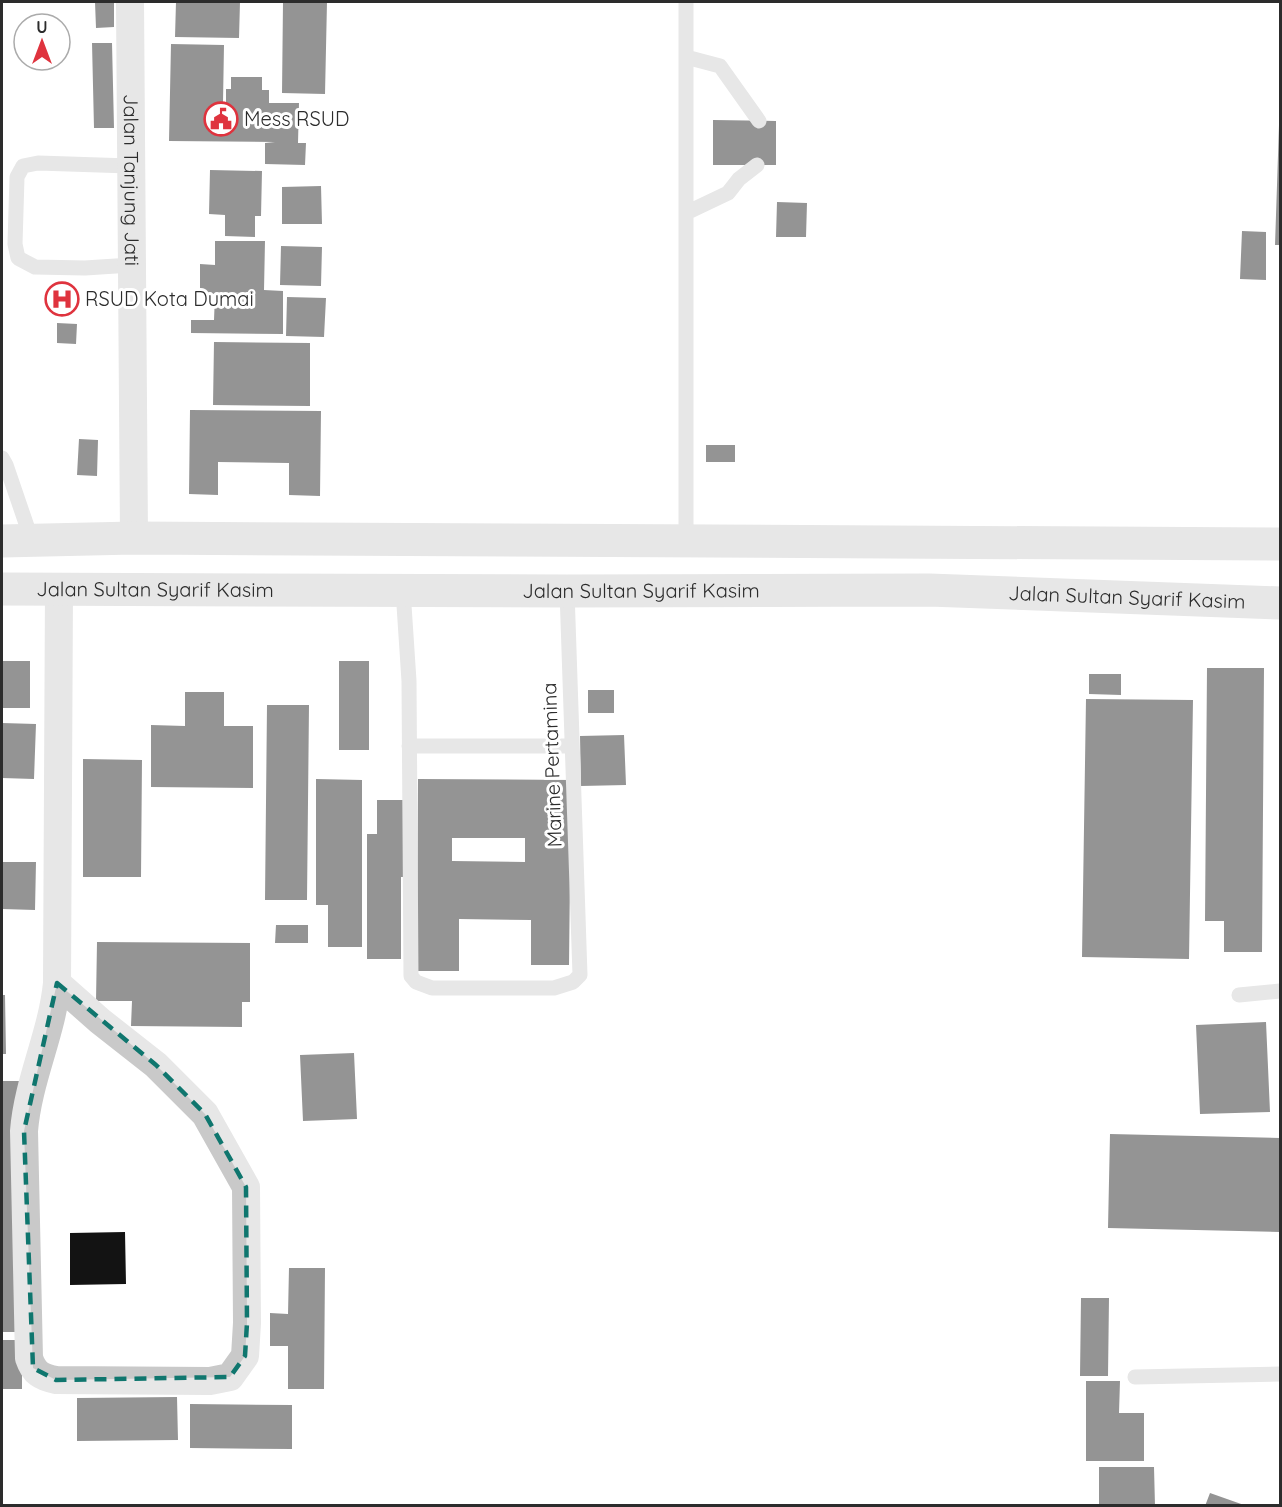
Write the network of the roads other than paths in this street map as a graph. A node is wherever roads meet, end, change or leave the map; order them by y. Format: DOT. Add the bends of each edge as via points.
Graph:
graph roads {
  1 [pos="130,2"];
  2 [pos="686,2"];
  3 [pos="686,57"];
  4 [pos="759,121"];
  5 [pos="758,165"];
  6 [pos="130,166"];
  7 [pos="686,213"];
  8 [pos="131,265"];
  9 [pos="2,458"];
  10 [pos="134,538"];
  11 [pos="17,541"];
  12 [pos="686,541"];
  13 [pos="933,541"];
  14 [pos="1281,544"];
  15 [pos="2,589"];
  16 [pos="59,589"];
  17 [pos="403,590"];
  18 [pos="929,590"];
  19 [pos="567,591"];
  20 [pos="1281,603"];
  21 [pos="409,746"];
  22 [pos="572,746"];
  23 [pos="57,983"];
  24 [pos="1281,991"];
  25 [pos="1239,995"];
  26 [pos="1281,1374"];
  27 [pos="1135,1377"];
  1 -- 6 [label="street, Jalan Tanjung Jati"];
  2 -- 3 [label="lane"];
  3 -- 4 [label="lane" via="720,66"];
  3 -- 7 [label="lane"];
  5 -- 7 [label="lane" via="728,193"];
  6 -- 8 [label="street, Jalan Tanjung Jati"];
  6 -- 8 [label="lane" via="23,166 17,177 15,244 18,258 34,267"];
  7 -- 12 [label="lane"];
  8 -- 10 [label="street, Jalan Tanjung Jati"];
  9 -- 11 [label="lane"];
  10 -- 11 [label="street"];
  10 -- 12 [label="street"];
  12 -- 13 [label="street"];
  13 -- 14 [label="street"];
  13 -- 18 [label="street"];
  15 -- 16 [label="street, Jalan Sultan Syarif Kasim"];
  16 -- 17 [label="street, Jalan Sultan Syarif Kasim"];
  16 -- 23 [label="street"];
  17 -- 19 [label="street, Jalan Sultan Syarif Kasim"];
  17 -- 21 [label="lane"];
  18 -- 19 [label="street, Jalan Sultan Syarif Kasim"];
  18 -- 20 [label="street, Jalan Sultan Syarif Kasim"];
  19 -- 22 [label="lane, Marine Pertamina"];
  21 -- 22 [label="lane"];
  21 -- 22 [label="lane, Marine Pertamina" via="411,976 432,987 554,988 573,982 580,975"];
  23 -- 23 [label="street" via="156,1065 205,1114 246,1187 248,1323 245,1356 230,1377 210,1381 56,1380 43,1377 33,1368 29,1358 24,1131"];
  24 -- 25 [label="lane"];
  26 -- 27 [label="lane"];
}
